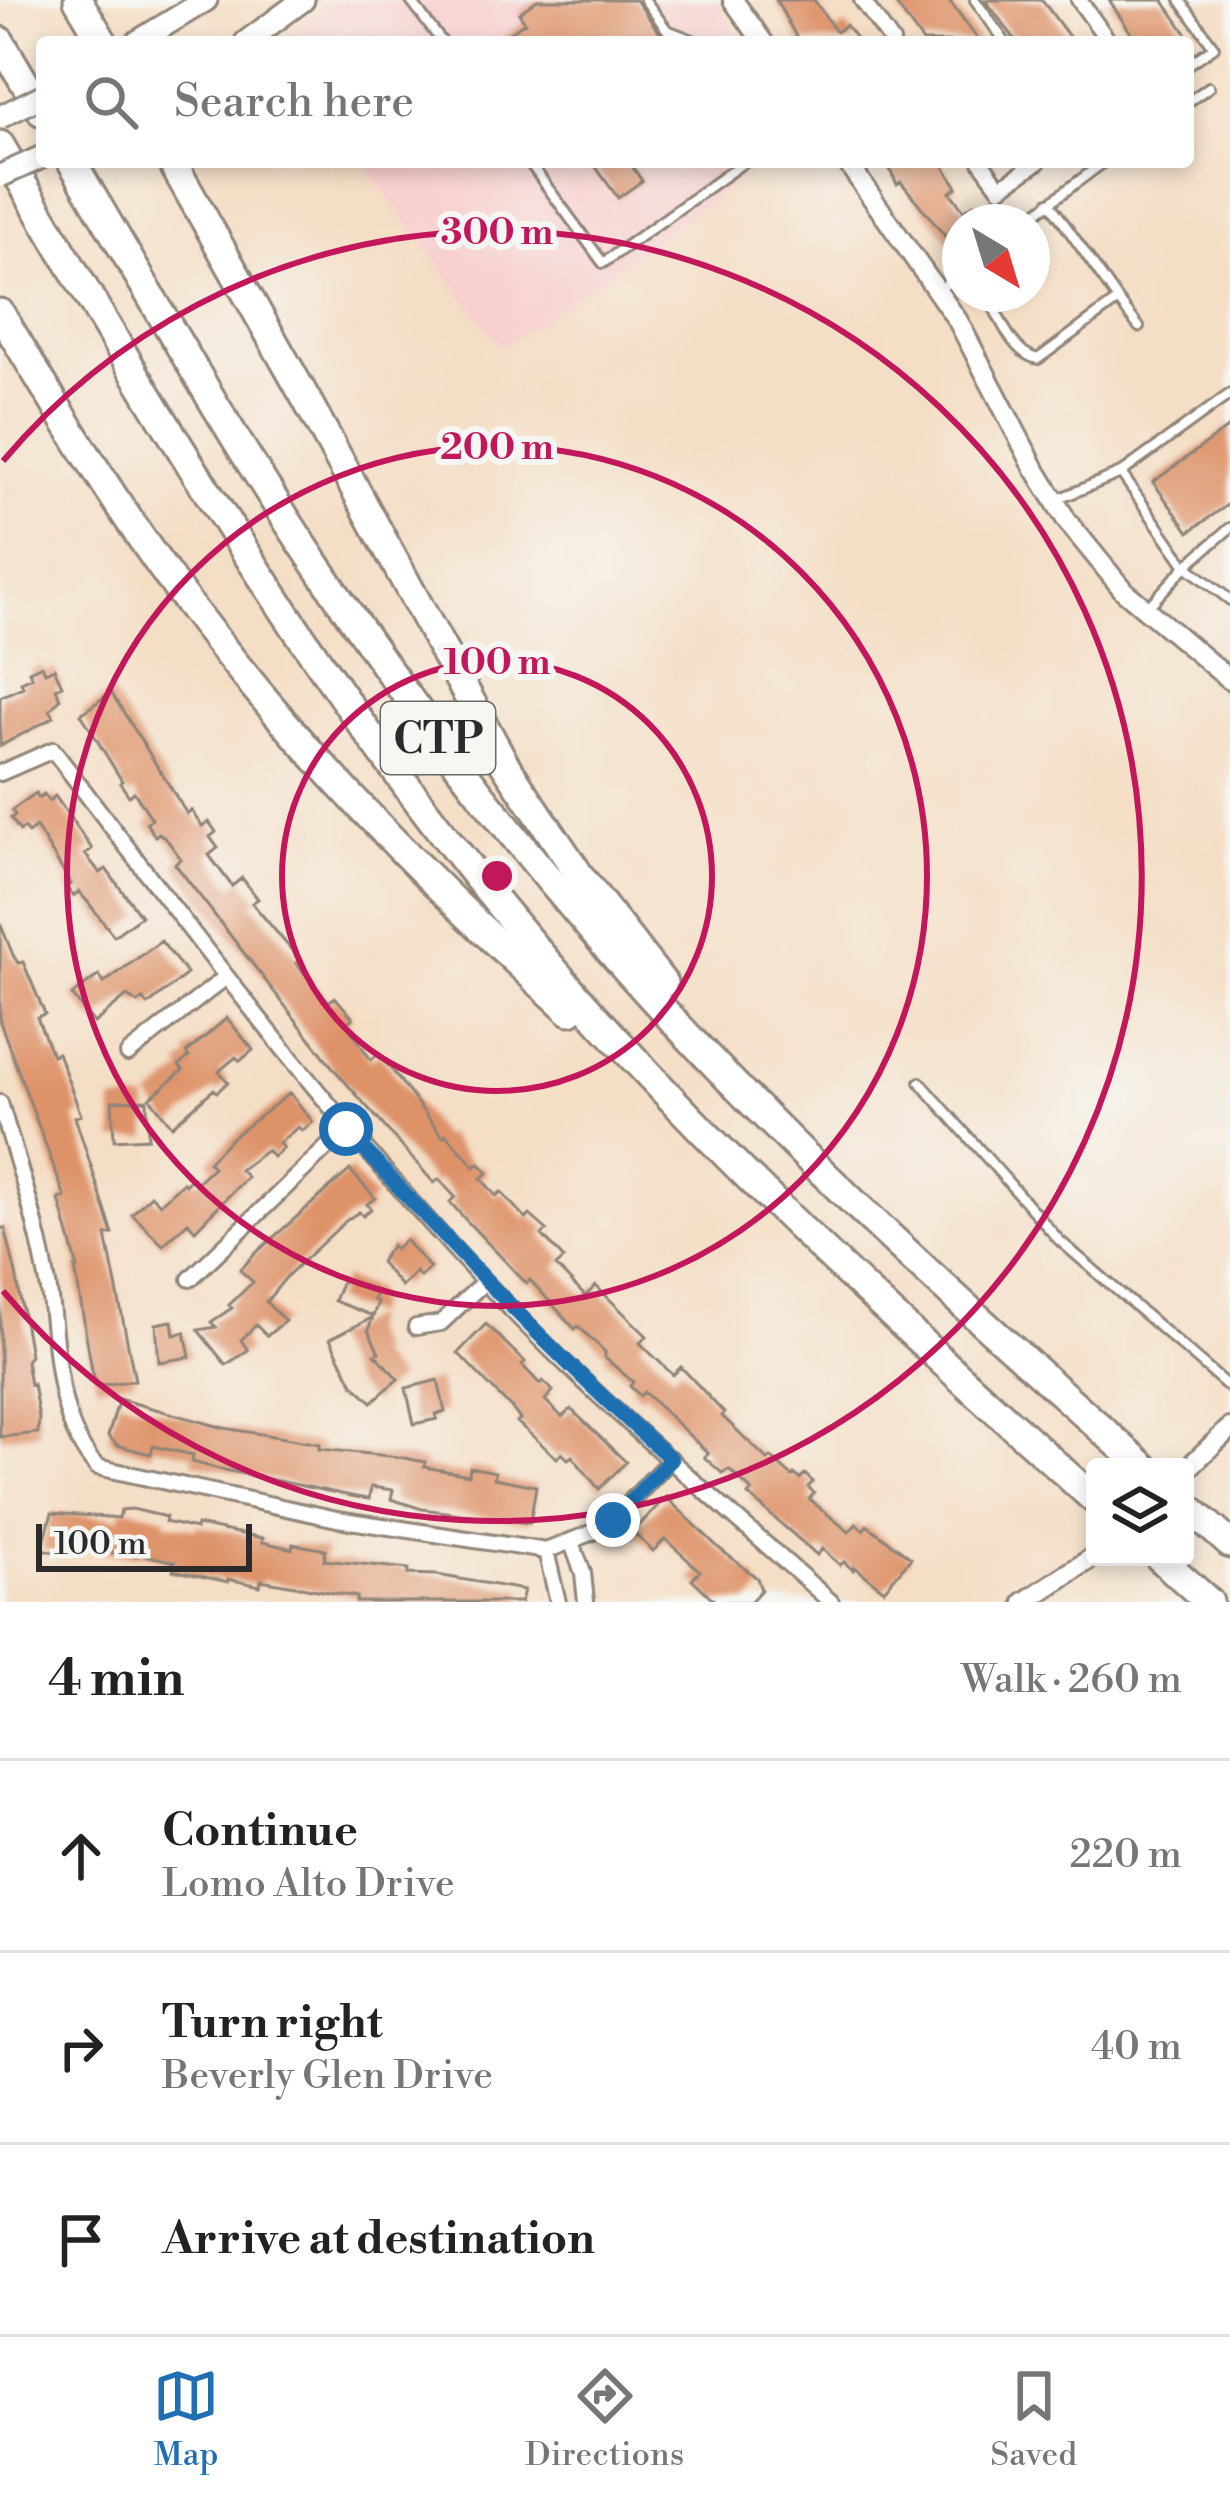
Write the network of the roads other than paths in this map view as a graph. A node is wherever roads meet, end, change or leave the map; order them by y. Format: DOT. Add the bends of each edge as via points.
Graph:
graph roads {
  1 [pos="78,0"];
  2 [pos="206,0"];
  3 [pos="286,0"];
  4 [pos="303,0"];
  5 [pos="410,0"];
  6 [pos="645,0"];
  7 [pos="734,0"];
  8 [pos="862,0"];
  9 [pos="975,0"];
  10 [pos="1079,0"];
  11 [pos="1180,0"];
  12 [pos="99,36"];
  13 [pos="147,36"];
  14 [pos="251,36"];
  15 [pos="253,36"];
  16 [pos="437,36"];
  17 [pos="682,36"];
  18 [pos="759,36"];
  19 [pos="888,36"];
  20 [pos="1001,36"];
  21 [pos="1104,36"];
  22 [pos="0,41"];
  23 [pos="1194,61"];
  24 [pos="1209,87"];
  25 [pos="1194,98"];
  26 [pos="36,99"];
  27 [pos="36,102"];
  28 [pos="0,116"];
  29 [pos="0,145"];
  30 [pos="36,160"];
  31 [pos="76,168"];
  32 [pos="175,168"];
  33 [pos="534,168"];
  34 [pos="736,168"];
  35 [pos="851,168"];
  36 [pos="985,168"];
  37 [pos="1029,168"];
  38 [pos="1096,168"];
  39 [pos="0,176"];
  40 [pos="1048,202"];
  41 [pos="1046,204"];
  42 [pos="942,288"];
  43 [pos="938,291"];
  44 [pos="1118,300"];
  45 [pos="997,312"];
  46 [pos="0,313"];
  47 [pos="1139,328"];
  48 [pos="1230,394"];
  49 [pos="1121,473"];
  50 [pos="1055,501"];
  51 [pos="1230,528"];
  52 [pos="1186,566"];
  53 [pos="1230,600"];
  54 [pos="1147,609"];
  55 [pos="1230,680"];
  56 [pos="0,773"];
  57 [pos="226,977"];
  58 [pos="128,1054"];
  59 [pos="920,1082"];
  60 [pos="0,1103"];
  61 [pos="697,1128"];
  62 [pos="346,1129"];
  63 [pos="831,1185"];
  64 [pos="190,1279"];
  65 [pos="484,1282"];
  66 [pos="416,1327"];
  67 [pos="1230,1388"];
  68 [pos="1230,1428"];
  69 [pos="1134,1458"];
  70 [pos="671,1459"];
  71 [pos="1194,1462"];
  72 [pos="1086,1492"];
  73 [pos="1194,1512"];
  74 [pos="572,1541"];
  75 [pos="1230,1544"];
  76 [pos="547,1552"];
  77 [pos="1086,1562"];
  78 [pos="1169,1566"];
  79 [pos="558,1602"];
  80 [pos="586,1602"];
  81 [pos="831,1602"];
  82 [pos="1024,1602"];
  83 [pos="1208,1602"];
  1 -- 12 [label="highway"];
  2 -- 13 [label="main road"];
  3 -- 14 [label="main road"];
  4 -- 15 [label="main road"];
  5 -- 16 [label="lane"];
  6 -- 17 [label="lane" via="667,30"];
  7 -- 18 [label="street"];
  8 -- 19 [label="street"];
  9 -- 20 [label="lane"];
  10 -- 21 [label="street"];
  11 -- 23 [label="lane" via="1214,46"];
  22 -- 27 [label="highway"];
  24 -- 25 [label="lane"];
  26 -- 28 [label="main road, bridge"];
  29 -- 61 [label="highway, CTP" via="339,695 506,913"];
  30 -- 39 [label="main road, bridge"];
  31 -- 63 [label="highway, CTP" via="266,487 412,702 591,929"];
  32 -- 63 [label="highway" via="521,791 619,929"];
  33 -- 34 [label="lane" via="603,263"];
  35 -- 43 [label="street"];
  36 -- 37 [label="street" via="1000,188"];
  38 -- 40 [label="lane"];
  40 -- 41 [label="lane"];
  40 -- 44 [label="lane"];
  42 -- 43 [label="lane"];
  43 -- 50 [label="street"];
  44 -- 45 [label="lane" via="1038,359 1019,349"];
  44 -- 47 [label="lane"];
  46 -- 61 [label="highway" via="162,566 280,719 477,927"];
  48 -- 49 [label="lane"];
  49 -- 50 [label="lane"];
  49 -- 52 [label="lane"];
  50 -- 54 [label="street"];
  51 -- 52 [label="lane"];
  52 -- 53 [label="lane"];
  52 -- 54 [label="lane"];
  54 -- 55 [label="street"];
  56 -- 57 [label="street" via="52,749"];
  57 -- 58 [label="street"];
  57 -- 62 [label="street"];
  59 -- 67 [label="lane" via="1058,1240"];
  60 -- 76 [label="street" via="43,1257 66,1409 97,1467 337,1519"];
  61 -- 72 [label="highway, CTP"];
  62 -- 64 [label="street"];
  62 -- 65 [label="street"];
  63 -- 69 [label="highway, CTP"];
  65 -- 66 [label="street" via="441,1323"];
  65 -- 70 [label="street"];
  68 -- 71 [label="street"];
  70 -- 74 [label="street" via="613,1520"];
  70 -- 81 [label="street"];
  73 -- 75 [label="highway"];
  74 -- 76 [label="street"];
  74 -- 80 [label="street"];
  76 -- 79 [label="street"];
  77 -- 82 [label="street"];
  78 -- 83 [label="highway"];
}
